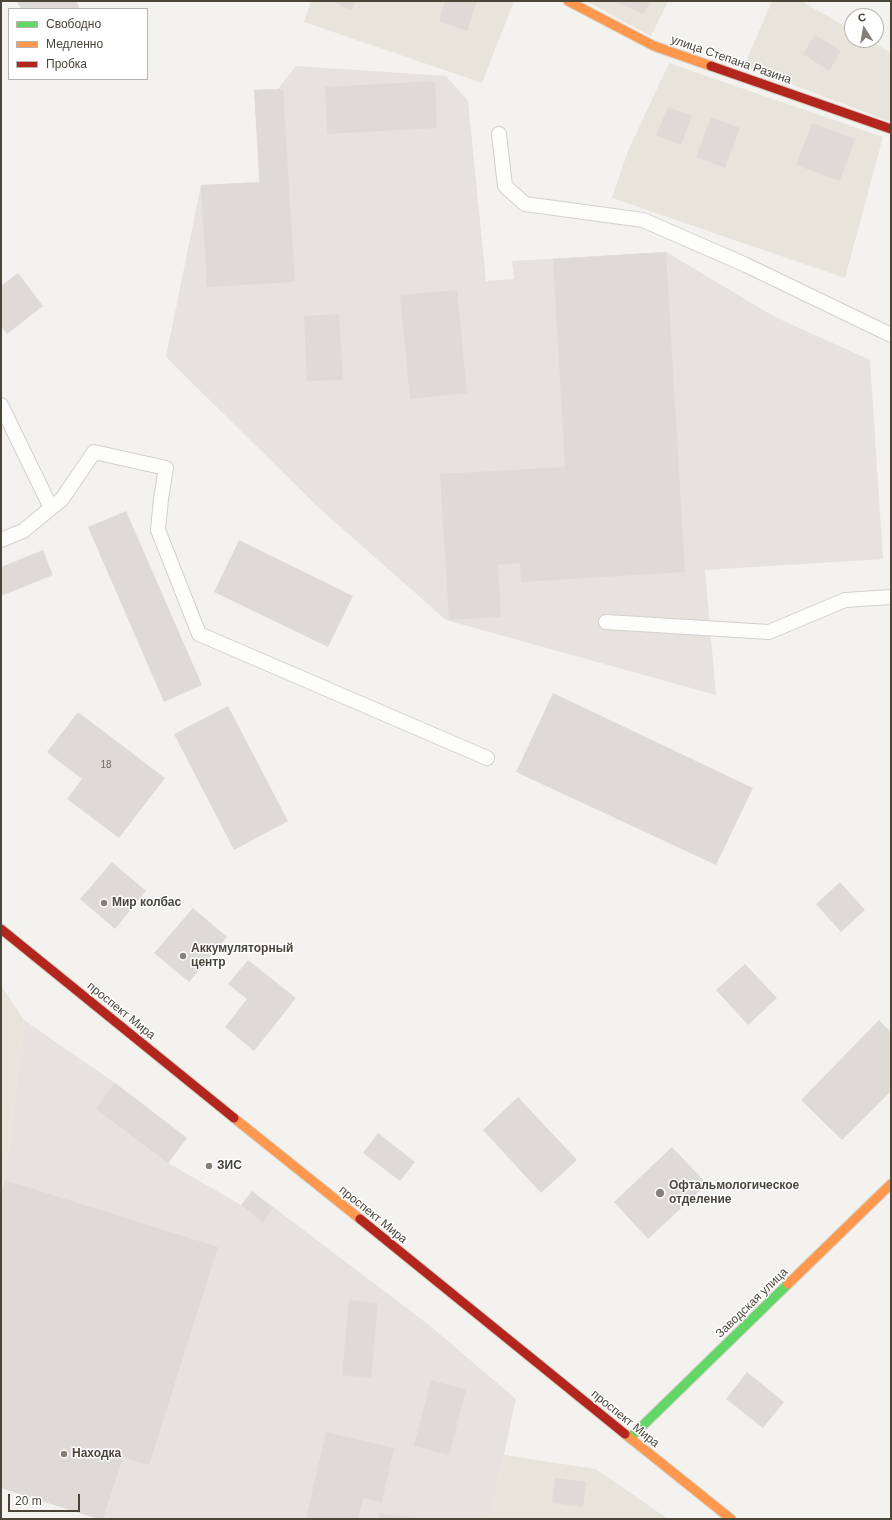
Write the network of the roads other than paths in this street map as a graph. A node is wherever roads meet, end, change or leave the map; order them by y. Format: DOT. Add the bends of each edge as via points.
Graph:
graph roads {
  1 [pos="568,1"];
  2 [pos="891,129"];
  3 [pos="499,134"];
  4 [pos="891,335"];
  5 [pos="1,405"];
  6 [pos="51,508"];
  7 [pos="1,540"];
  8 [pos="891,597"];
  9 [pos="606,622"];
  10 [pos="487,758"];
  11 [pos="1,929"];
  12 [pos="891,1184"];
  13 [pos="630,1438"];
  14 [pos="731,1519"];
  1 -- 2 [label="main road, улица Степана Разина" via="654,46"];
  3 -- 4 [label="lane" via="506,186 525,204 643,220 746,265"];
  5 -- 6 [label="lane"];
  6 -- 7 [label="lane" via="23,531"];
  6 -- 10 [label="lane" via="62,498 94,452 166,468 158,530 199,634"];
  8 -- 9 [label="lane" via="845,600 769,632"];
  11 -- 13 [label="main road, проспект Мира"];
  12 -- 13 [label="main road, Заводская улица"];
  13 -- 14 [label="main road, проспект Мира"];
}
